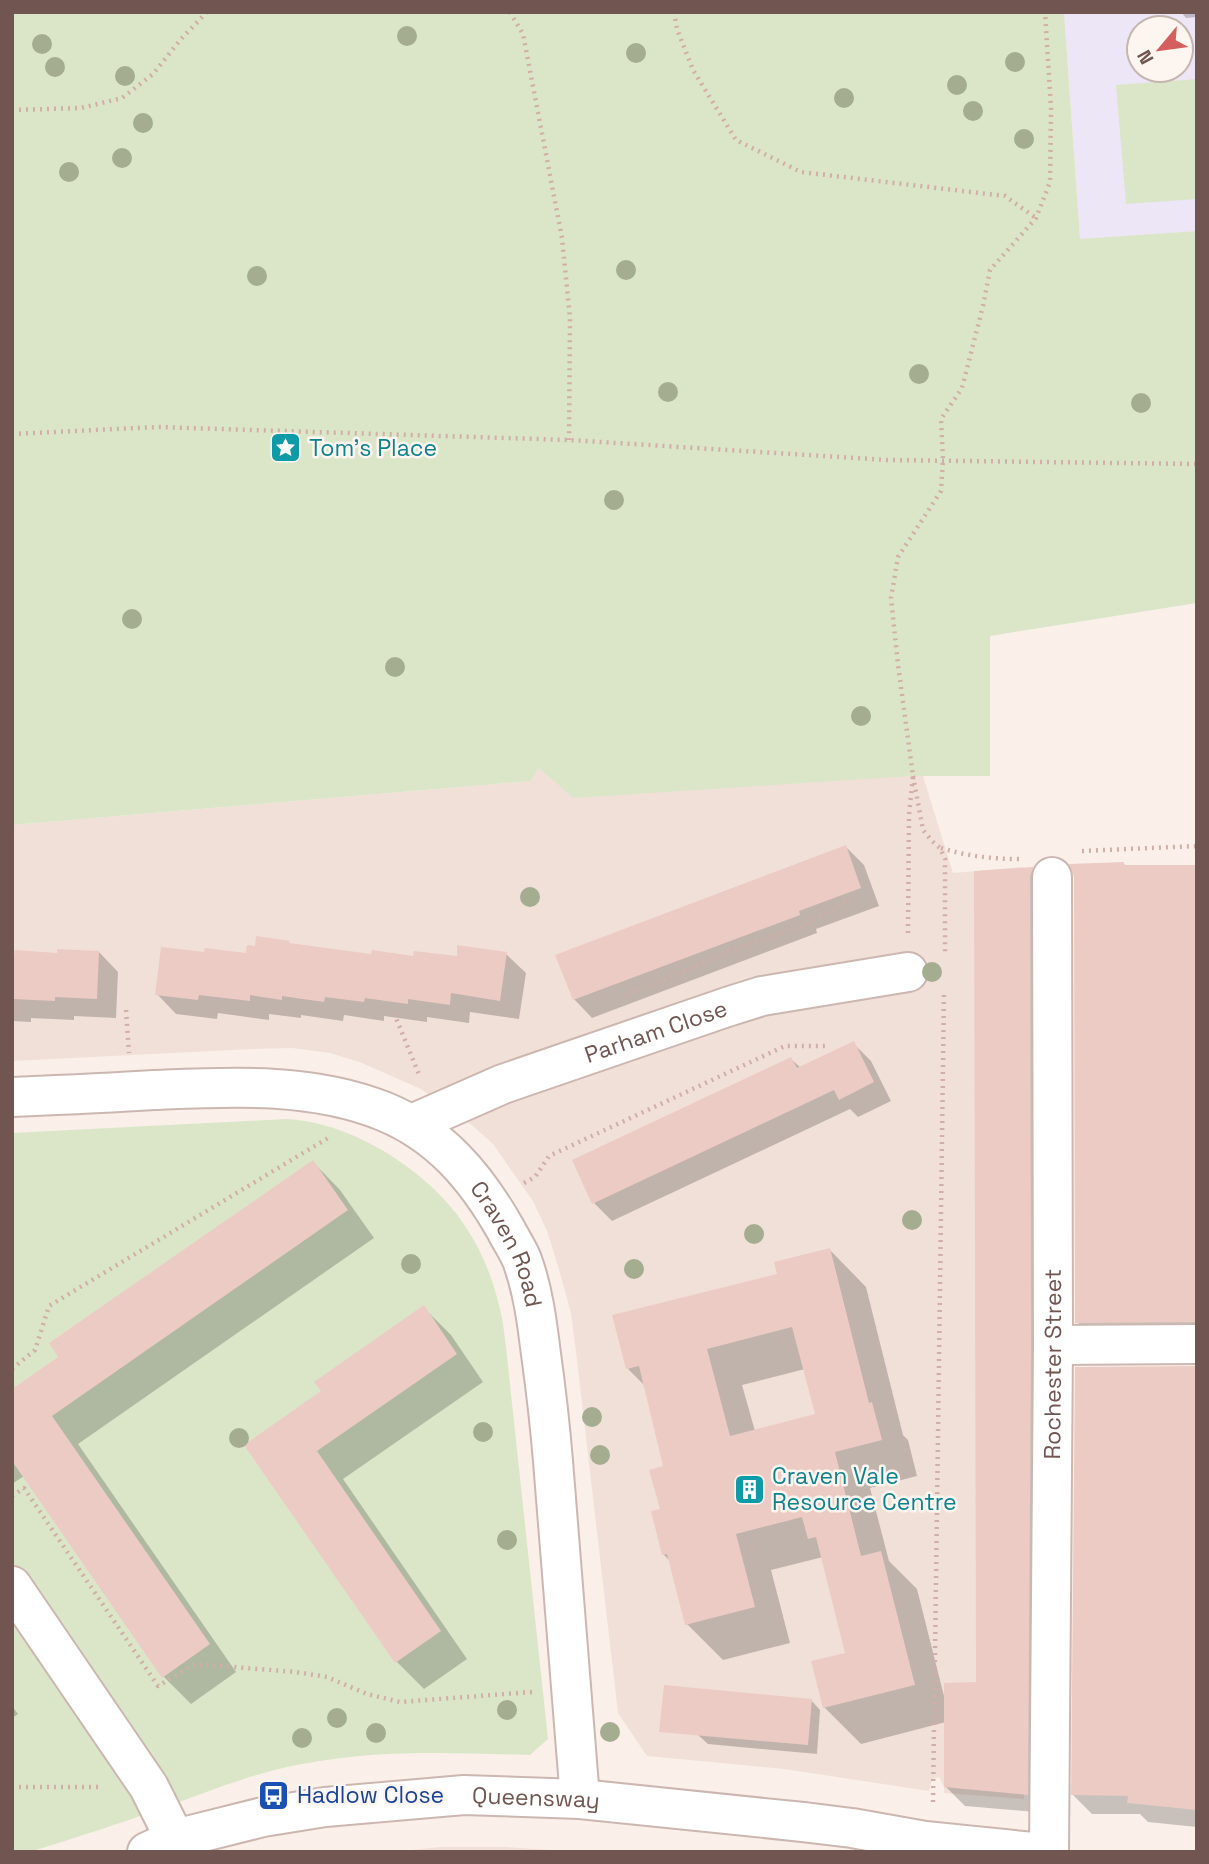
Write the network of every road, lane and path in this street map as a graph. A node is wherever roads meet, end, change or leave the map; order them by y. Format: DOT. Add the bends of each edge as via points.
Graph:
graph roads {
  1 [pos="207,12"];
  2 [pos="510,12"];
  3 [pos="674,12"];
  4 [pos="1045,12"];
  5 [pos="12,110"];
  6 [pos="1036,218"];
  7 [pos="12,434"];
  8 [pos="569,440"];
  9 [pos="943,460"];
  10 [pos="1197,464"];
  11 [pos="913,776"];
  12 [pos="1052,877"];
  13 [pos="945,955"];
  14 [pos="908,972"];
  15 [pos="944,983"];
  16 [pos="126,1010"];
  17 [pos="394,1013"];
  18 [pos="828,1046"];
  19 [pos="129,1061"];
  20 [pos="423,1086"];
  21 [pos="12,1097"];
  22 [pos="348,1100"];
  23 [pos="412,1124"];
  24 [pos="513,1188"];
  25 [pos="1197,1344"];
  26 [pos="1053,1345"];
  27 [pos="12,1369"];
  28 [pos="12,1496"];
  29 [pos="12,1586"];
  30 [pos="538,1692"];
  31 [pos="12,1787"];
  32 [pos="149,1787"];
  33 [pos="580,1799"];
  34 [pos="803,1837"];
  35 [pos="925,1841"];
  36 [pos="161,1845"];
  37 [pos="1033,1852"];
  38 [pos="1049,1852"];
  1 -- 5 [label="path" via="153,74 122,98 81,108"];
  2 -- 8 [label="path" via="523,34 562,237 570,318"];
  3 -- 6 [label="path" via="693,70 736,140 801,172 1004,196"];
  4 -- 6 [label="path" via="1052,145 1050,182"];
  6 -- 9 [label="path" via="990,270 962,388 941,419"];
  7 -- 8 [label="path" via="158,426"];
  8 -- 9 [label="path"];
  9 -- 10 [label="path"];
  9 -- 11 [label="path" via="941,491 898,557 891,598"];
  11 -- 13 [label="path" via="923,830 945,859"];
  11 -- 14 [label="path"];
  12 -- 26 [label="street, Rochester Street"];
  14 -- 23 [label="street, Parham Close" via="762,996 515,1080"];
  15 -- 35 [label="path" via="934,1799"];
  16 -- 19 [label="path"];
  17 -- 20 [label="path"];
  18 -- 24 [label="path" via="785,1046 550,1156 535,1177"];
  21 -- 22 [label="street, Craven Road" via="241,1086"];
  22 -- 23 [label="street, Craven Road"];
  22 -- 27 [label="path" via="336,1134 48,1306 35,1350"];
  23 -- 33 [label="street, Craven Road" via="434,1139 478,1186 521,1257 530,1286 548,1405"];
  25 -- 26 [label="street"];
  26 -- 38 [label="street, Rochester Street"];
  28 -- 30 [label="path" via="24,1488 158,1686 195,1664 327,1677 400,1702"];
  29 -- 32 [label="street"];
  31 -- 32 [label="path"];
  32 -- 36 [label="street"];
  33 -- 34 [label="street, Queensway"];
  33 -- 36 [label="street, Queensway" via="464,1795 324,1807 263,1817"];
  34 -- 35 [label="street, Queensway" via="852,1828"];
  35 -- 37 [label="street, Queensway"];
}
